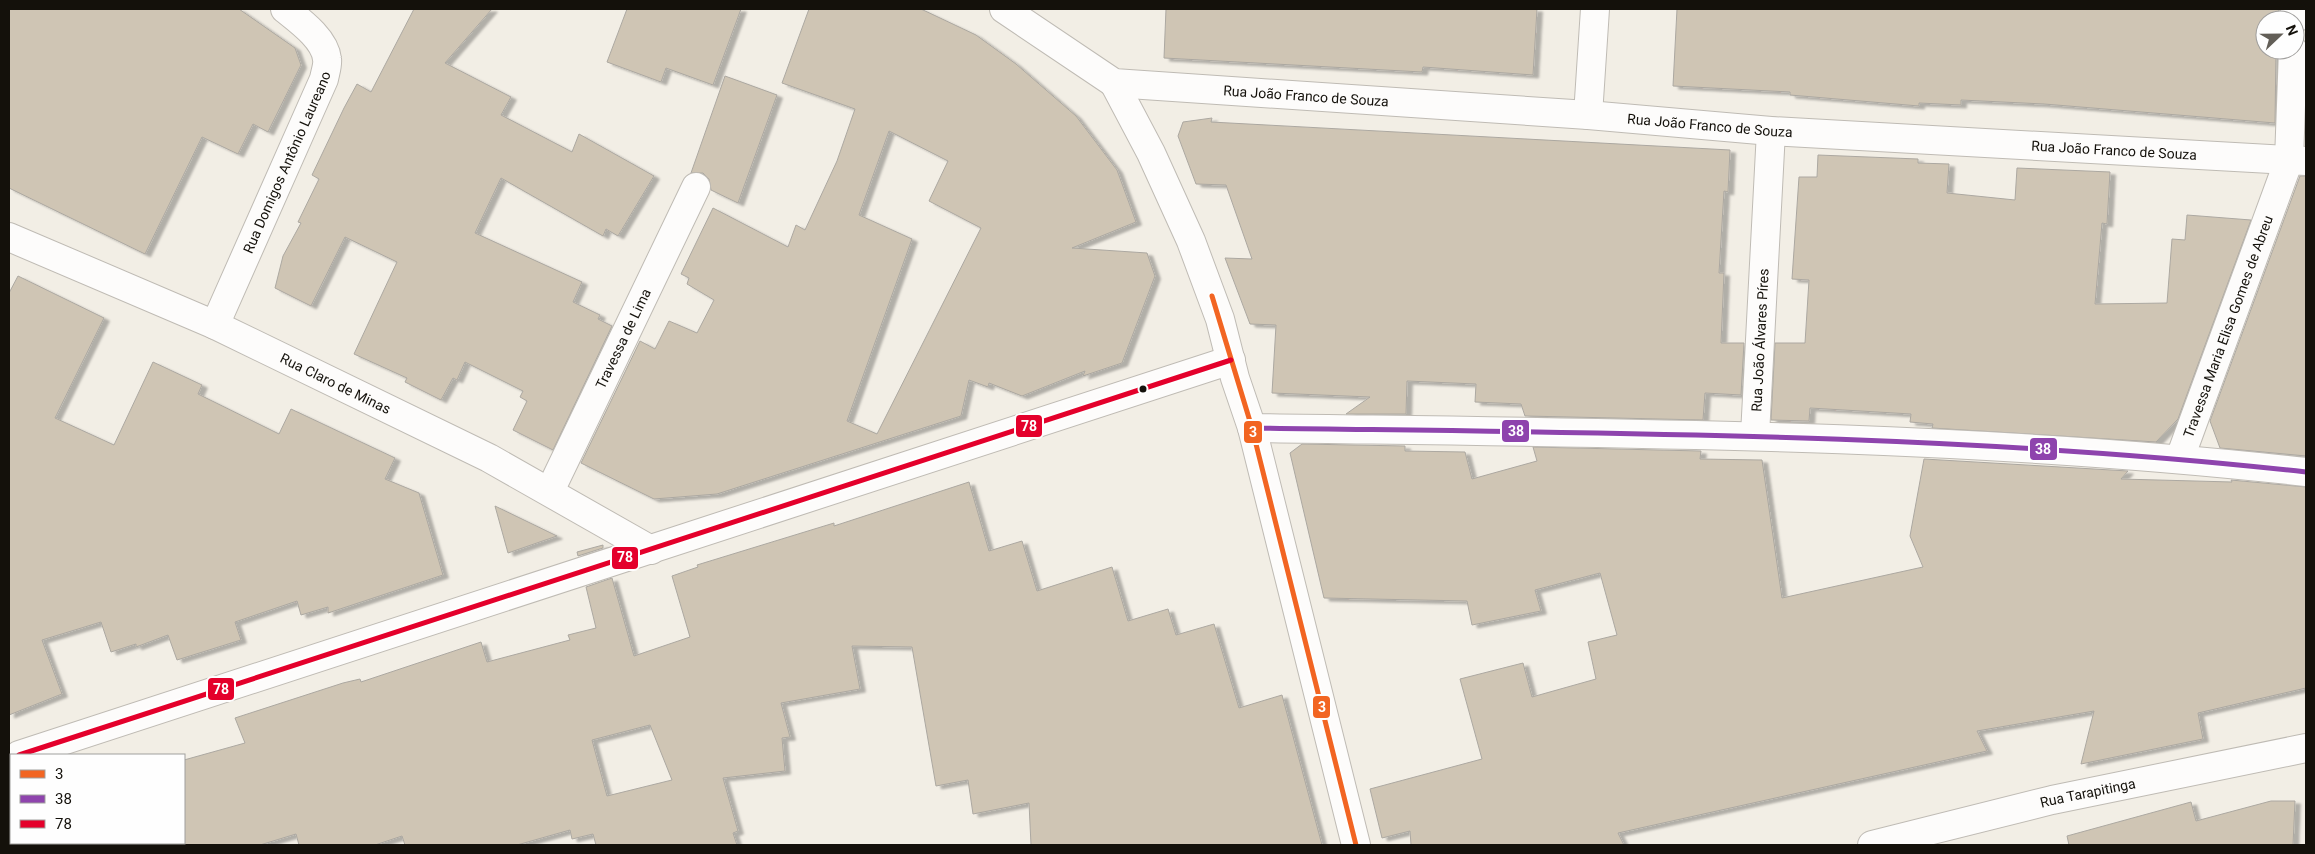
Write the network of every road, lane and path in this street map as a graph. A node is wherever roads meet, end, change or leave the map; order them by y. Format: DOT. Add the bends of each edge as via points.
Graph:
graph roads {
  1 [pos="285,9"];
  2 [pos="1004,9"];
  3 [pos="1594,9"];
  4 [pos="2293,60"];
  5 [pos="1114,83"];
  6 [pos="1588,115"];
  7 [pos="1771,131"];
  8 [pos="2298,160"];
  9 [pos="696,187"];
  10 [pos="9,237"];
  11 [pos="215,325"];
  12 [pos="1231,360"];
  13 [pos="1252,428"];
  14 [pos="1755,436"];
  15 [pos="2180,458"];
  16 [pos="2306,472"];
  17 [pos="550,492"];
  18 [pos="652,550"];
  19 [pos="2306,748"];
  20 [pos="22,754"];
  21 [pos="1356,845"];
  22 [pos="1872,845"];
  1 -- 11 [label="street, Rua Domigos Antônio Laureano" via="323,47 327,60 324,79"];
  2 -- 5 [label="street"];
  3 -- 6 [label="street"];
  4 -- 8 [label="street, Travessa Maria Elisa Gomes de Abreu"];
  5 -- 6 [label="street, Rua João Franco de Souza"];
  5 -- 12 [label="street" via="1151,153 1191,241 1220,319"];
  6 -- 7 [label="street, Rua João Franco de Souza"];
  7 -- 8 [label="street, Rua João Franco de Souza"];
  7 -- 14 [label="street, Rua João Álvares Píres"];
  8 -- 15 [label="street, Travessa Maria Elisa Gomes de Abreu"];
  9 -- 17 [label="street, Travessa de Lima"];
  10 -- 11 [label="street, Rua Claro de Minas"];
  11 -- 17 [label="street, Rua Claro de Minas" via="489,458"];
  12 -- 13 [label="street"];
  12 -- 18 [label="street"];
  13 -- 14 [label="street"];
  13 -- 21 [label="street"];
  14 -- 15 [label="street"];
  15 -- 16 [label="street, Travessa Maria Elisa Gomes de Abreu"];
  17 -- 18 [label="street, Rua Claro de Minas"];
  18 -- 20 [label="street"];
  19 -- 22 [label="street, Rua Tarapitinga" via="2052,800"];
}
